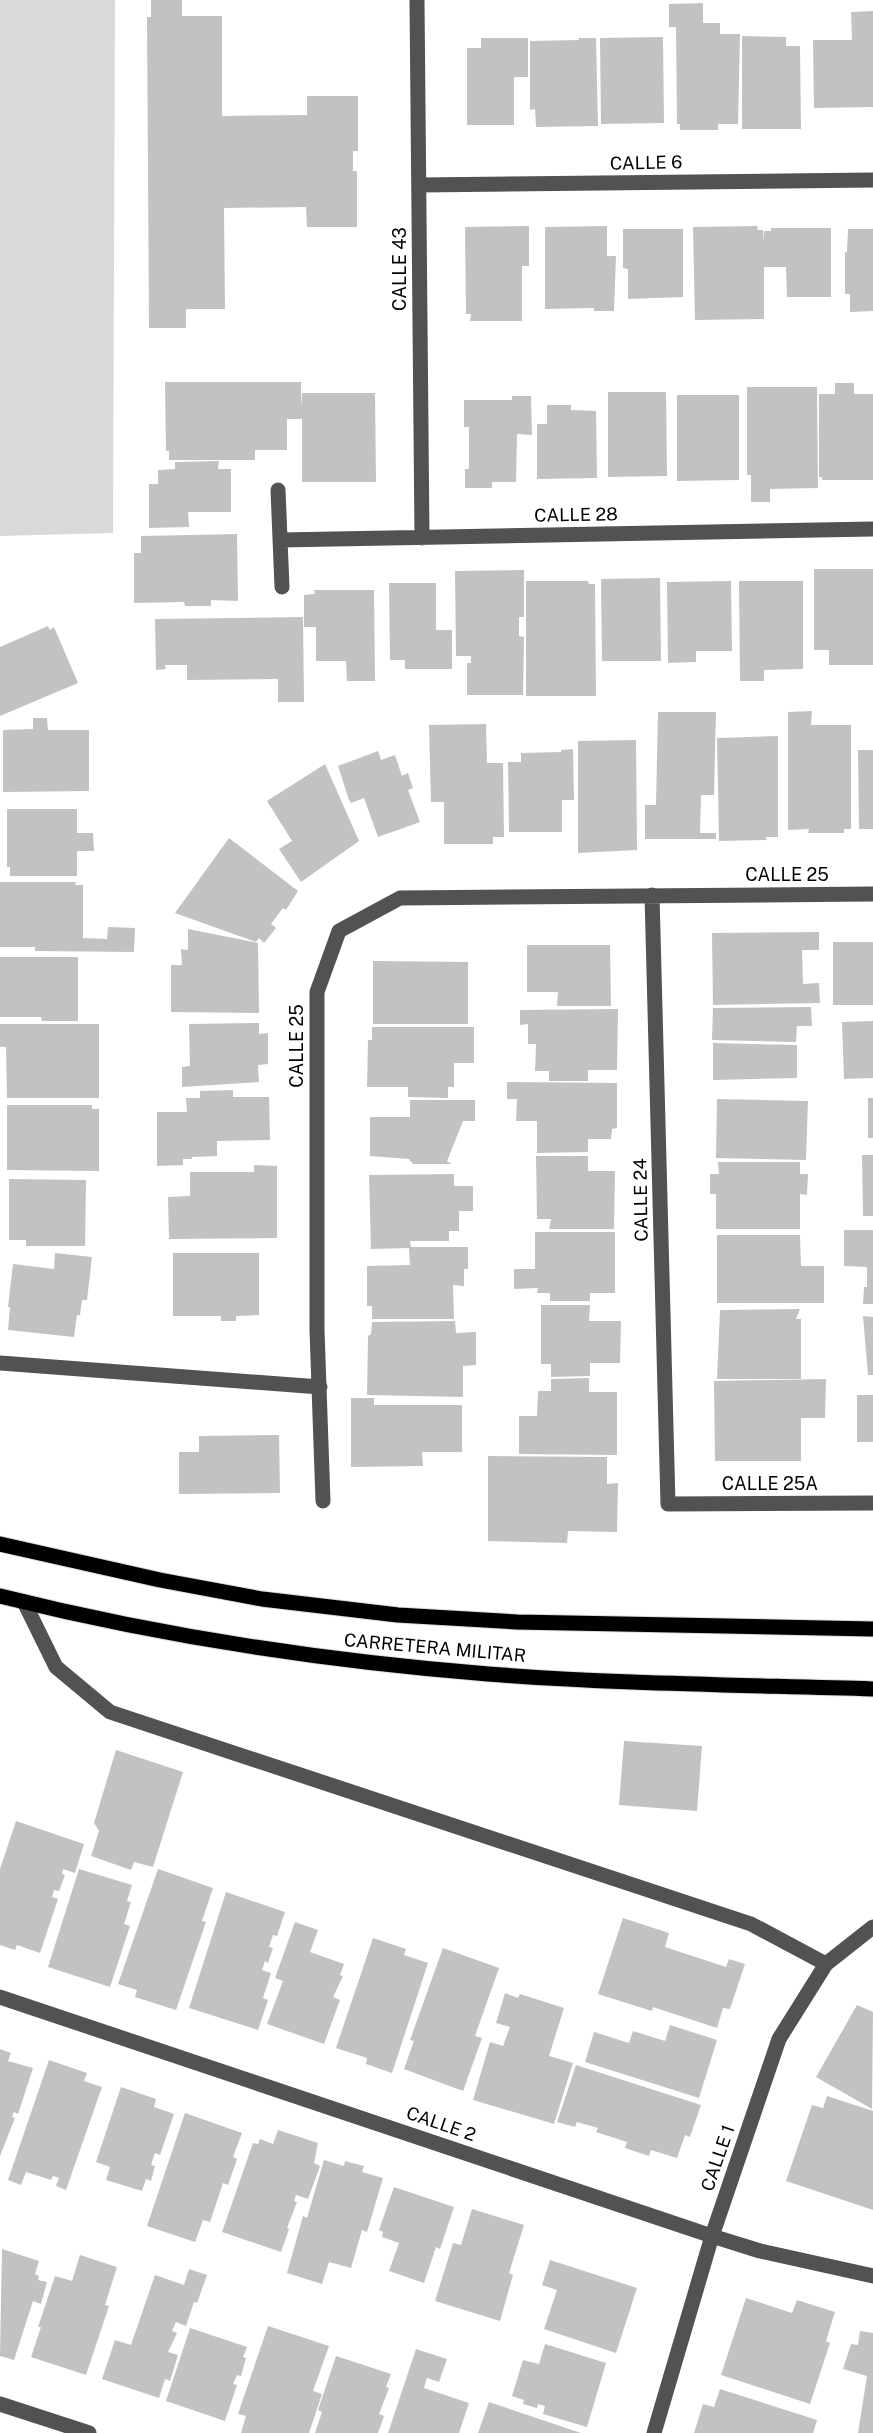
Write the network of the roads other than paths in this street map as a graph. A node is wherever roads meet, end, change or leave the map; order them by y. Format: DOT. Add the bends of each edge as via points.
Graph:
graph roads {
  1 [pos="417,0"];
  2 [pos="873,180"];
  3 [pos="419,185"];
  4 [pos="278,490"];
  5 [pos="873,530"];
  6 [pos="422,538"];
  7 [pos="280,540"];
  8 [pos="282,587"];
  9 [pos="873,894"];
  10 [pos="652,895"];
  11 [pos="0,1363"];
  12 [pos="320,1387"];
  13 [pos="323,1501"];
  14 [pos="873,1503"];
  15 [pos="668,1504"];
  16 [pos="0,1544"];
  17 [pos="0,1596"];
  18 [pos="24,1602"];
  19 [pos="873,1629"];
  20 [pos="873,1689"];
  21 [pos="873,1927"];
  22 [pos="826,1964"];
  23 [pos="0,1997"];
  24 [pos="712,2236"];
  25 [pos="873,2276"];
  26 [pos="0,2403"];
  27 [pos="89,2433"];
  28 [pos="654,2433"];
  1 -- 3 [label="street, CALLE 43"];
  2 -- 3 [label="street, CALLE 6"];
  3 -- 6 [label="street, CALLE 43"];
  4 -- 7 [label="street"];
  5 -- 6 [label="street, CALLE 28"];
  6 -- 7 [label="street, CALLE 28"];
  7 -- 8 [label="street"];
  9 -- 10 [label="street, CALLE 25"];
  10 -- 12 [label="street, CALLE 25" via="400,898 339,931 317,992"];
  10 -- 15 [label="street, CALLE 24"];
  11 -- 12 [label="street"];
  12 -- 13 [label="street, CALLE 25"];
  14 -- 15 [label="street, CALLE 25A"];
  16 -- 19 [label="main road, CARRETERA MILITAR" via="262,1599 398,1615 517,1622"];
  17 -- 18 [label="main road, CARRETERA MILITAR"];
  18 -- 20 [label="main road, CARRETERA MILITAR" via="259,1649 476,1673"];
  18 -- 22 [label="street" via="56,1667 110,1712 751,1924"];
  21 -- 22 [label="street, CALLE 1"];
  22 -- 24 [label="street, CALLE 1" via="779,2039"];
  23 -- 24 [label="street, CALLE 2"];
  24 -- 25 [label="street, CALLE 2"];
  24 -- 28 [label="street, CALLE 1"];
  26 -- 27 [label="street"];
}
